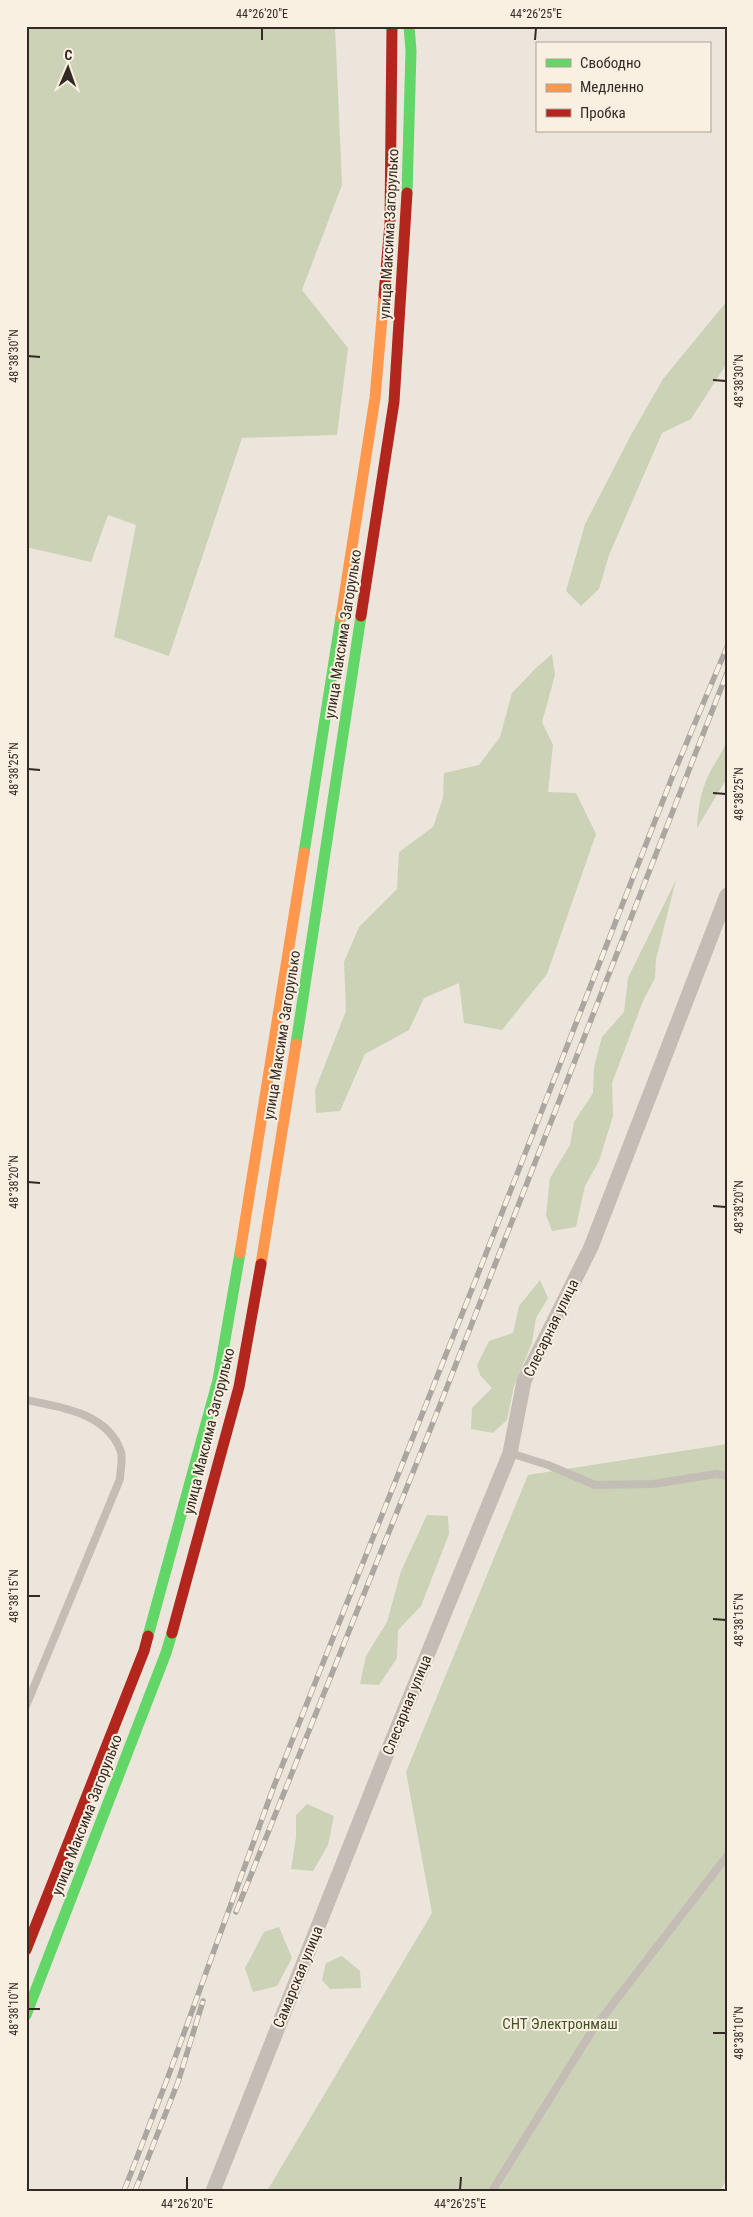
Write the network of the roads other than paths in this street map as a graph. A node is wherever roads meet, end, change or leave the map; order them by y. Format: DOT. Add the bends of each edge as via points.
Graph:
graph roads {
  1 [pos="392,26"];
  2 [pos="409,26"];
  3 [pos="727,895"];
  4 [pos="26,1400"];
  5 [pos="510,1453"];
  6 [pos="727,1476"];
  7 [pos="26,1706"];
  8 [pos="384,1763"];
  9 [pos="727,1856"];
  10 [pos="26,1950"];
  11 [pos="26,2015"];
  12 [pos="213,2191"];
  13 [pos="492,2191"];
  1 -- 10 [label="main road, улица Максима Загорулько" via="390,222 375,398 246,1222 218,1380 144,1651"];
  2 -- 11 [label="main road, улица Максима Загорулько" via="407,209 394,402 269,1222 239,1387 166,1653"];
  3 -- 5 [label="street, Слесарная улица" via="591,1247 524,1381"];
  4 -- 7 [label="lane" via="76,1410 107,1429 122,1453 120,1480"];
  5 -- 6 [label="lane" via="595,1485 653,1484 716,1474"];
  5 -- 8 [label="street, Слесарная улица"];
  8 -- 12 [label="street, Самарская улица"];
  9 -- 13 [label="lane" via="592,2031"];
}
